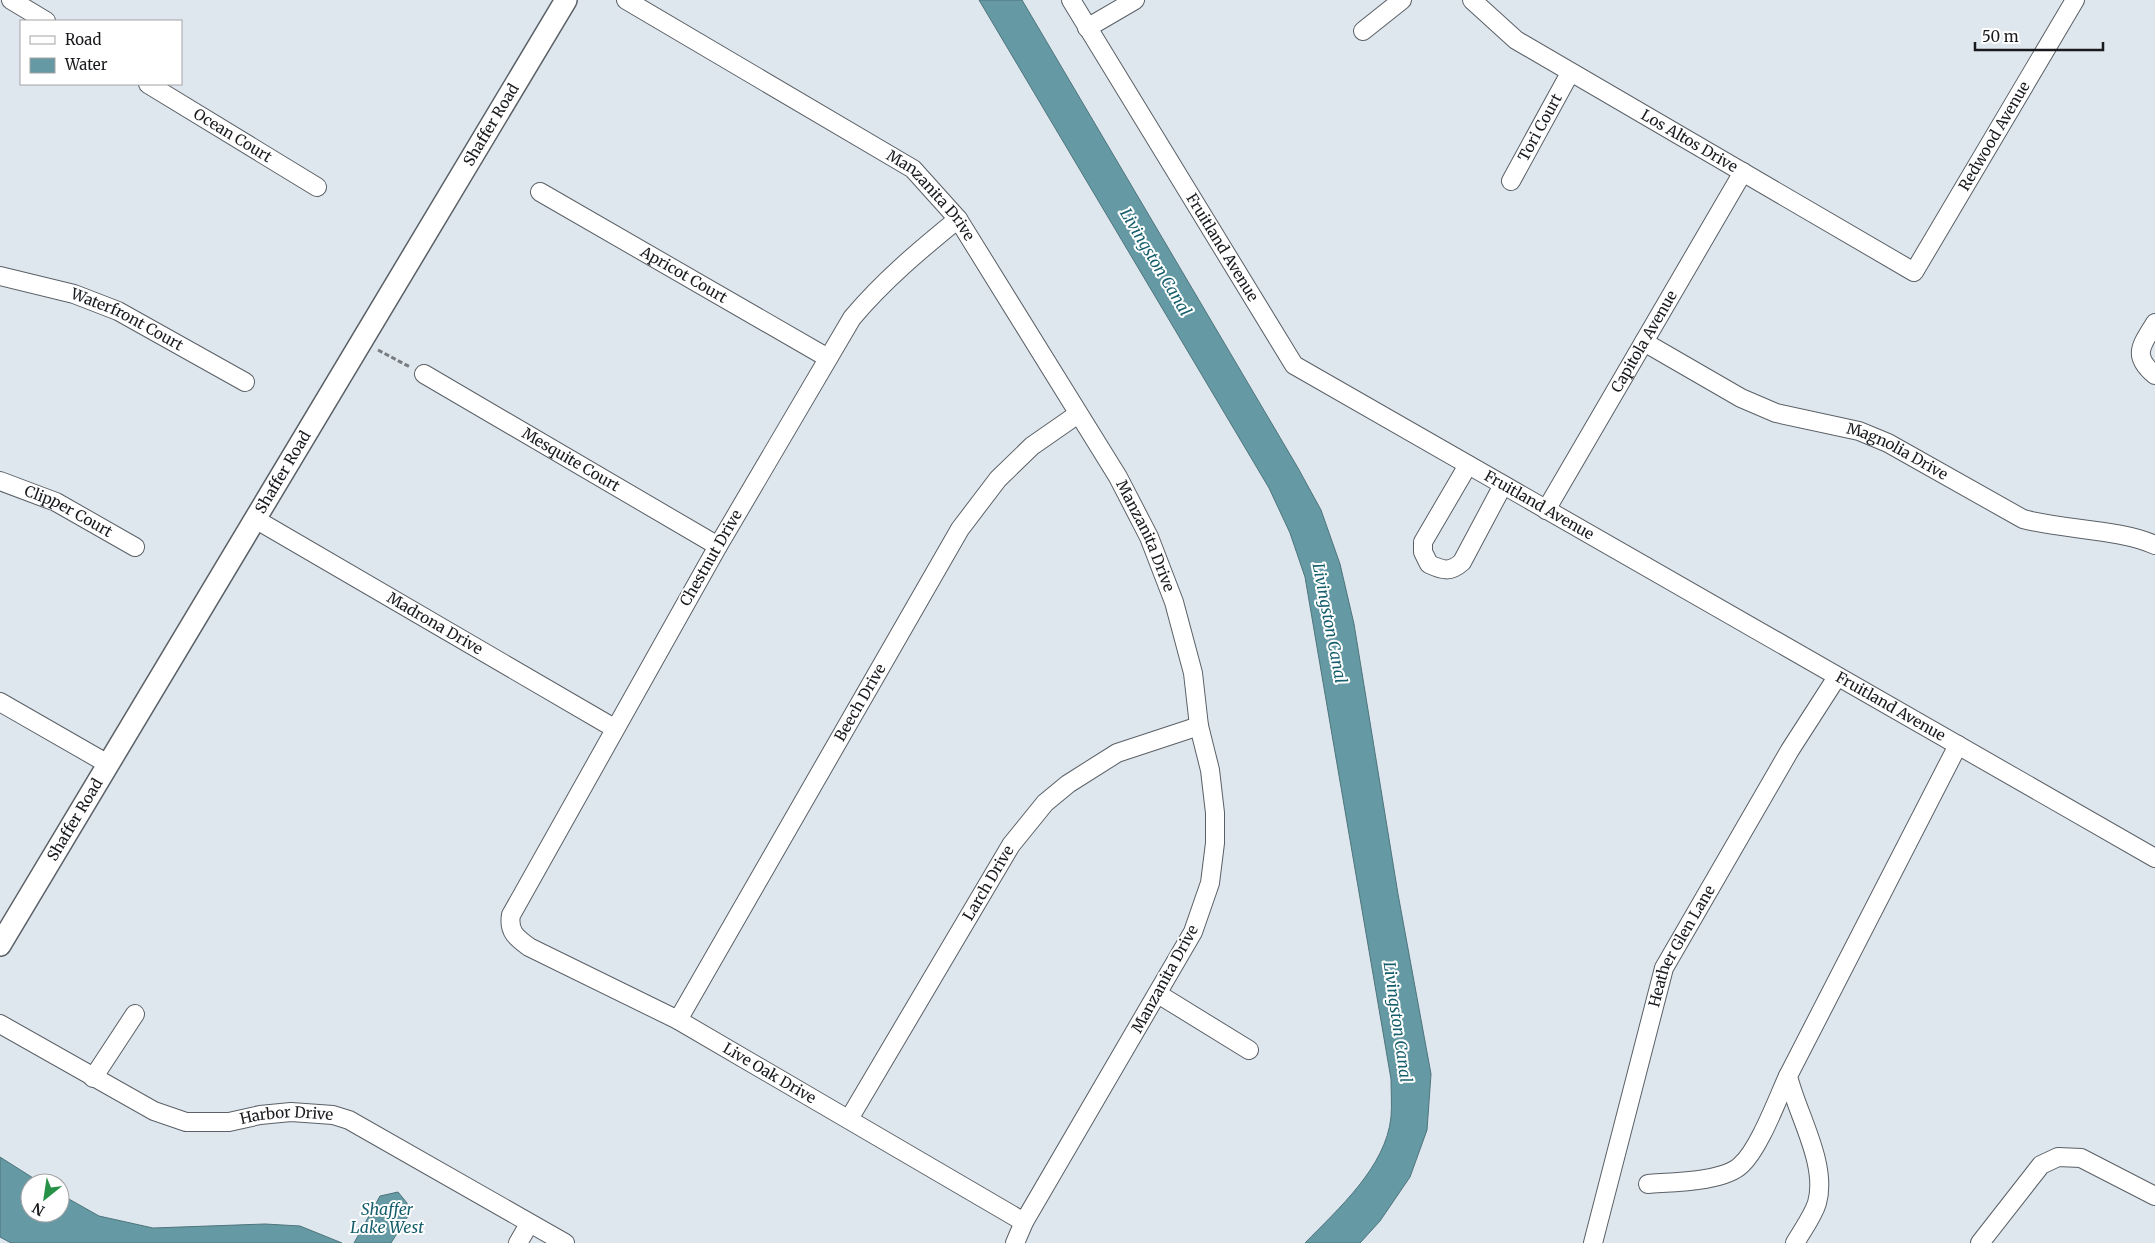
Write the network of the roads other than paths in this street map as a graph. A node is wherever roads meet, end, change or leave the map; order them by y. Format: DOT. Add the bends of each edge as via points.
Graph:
graph roads {
  1 [pos="11,0"];
  2 [pos="566,0"];
  3 [pos="626,0"];
  4 [pos="1071,0"];
  5 [pos="1135,0"];
  6 [pos="1402,0"];
  7 [pos="1472,0"];
  8 [pos="2075,0"];
  9 [pos="44,20"];
  10 [pos="1087,28"];
  11 [pos="1363,31"];
  12 [pos="1570,73"];
  13 [pos="150,85"];
  14 [pos="1742,172"];
  15 [pos="1511,180"];
  16 [pos="317,187"];
  17 [pos="540,192"];
  18 [pos="958,218"];
  19 [pos="1914,272"];
  20 [pos="0,276"];
  21 [pos="2155,323"];
  22 [pos="1644,342"];
  23 [pos="828,358"];
  24 [pos="424,374"];
  25 [pos="2155,375"];
  26 [pos="245,382"];
  27 [pos="1078,414"];
  28 [pos="1468,465"];
  29 [pos="0,481"];
  30 [pos="1503,485"];
  31 [pos="1546,510"];
  32 [pos="255,519"];
  33 [pos="2155,545"];
  34 [pos="718,546"];
  35 [pos="135,547"];
  36 [pos="1838,677"];
  37 [pos="0,702"];
  38 [pos="1199,726"];
  39 [pos="614,728"];
  40 [pos="1958,746"];
  41 [pos="108,764"];
  42 [pos="2155,858"];
  43 [pos="511,930"];
  44 [pos="0,945"];
  45 [pos="1158,994"];
  46 [pos="134,1014"];
  47 [pos="678,1020"];
  48 [pos="0,1024"];
  49 [pos="1249,1050"];
  50 [pos="1788,1076"];
  51 [pos="93,1078"];
  52 [pos="849,1119"];
  53 [pos="1648,1184"];
  54 [pos="2155,1196"];
  55 [pos="1024,1222"];
  56 [pos="529,1224"];
  57 [pos="518,1243"];
  58 [pos="565,1243"];
  59 [pos="1015,1243"];
  60 [pos="1593,1243"];
  61 [pos="1795,1243"];
  62 [pos="1980,1243"];
  1 -- 9 [label="street"];
  2 -- 32 [label="main road, Shaffer Road"];
  3 -- 18 [label="street, Manzanita Drive" via="913,169"];
  4 -- 10 [label="street, Fruitland Avenue"];
  5 -- 10 [label="street"];
  6 -- 11 [label="street"];
  7 -- 12 [label="street, Los Altos Drive" via="1516,40"];
  8 -- 19 [label="street, Redwood Avenue"];
  10 -- 28 [label="street, Fruitland Avenue" via="1294,365"];
  12 -- 14 [label="street, Los Altos Drive"];
  12 -- 15 [label="street, Tori Court"];
  13 -- 16 [label="street, Ocean Court"];
  14 -- 19 [label="street, Los Altos Drive"];
  14 -- 22 [label="street, Capitola Avenue"];
  17 -- 23 [label="street, Apricot Court"];
  18 -- 23 [label="street, Chestnut Drive" via="876,290 852,318"];
  18 -- 27 [label="street, Manzanita Drive"];
  20 -- 26 [label="street, Waterfront Court" via="74,294 118,311"];
  21 -- 25 [label="street" via="2140,350 2141,358"];
  22 -- 31 [label="street, Capitola Avenue"];
  22 -- 33 [label="street, Magnolia Drive" via="1741,398 1776,413 1860,431 1888,443 2023,519"];
  23 -- 34 [label="street, Chestnut Drive"];
  24 -- 34 [label="street, Mesquite Court"];
  27 -- 38 [label="street, Manzanita Drive" via="1118,477 1155,553 1184,638"];
  27 -- 47 [label="street, Beech Drive" via="1032,446 998,479 960,529"];
  28 -- 30 [label="street, Fruitland Avenue"];
  28 -- 30 [label="street" via="1422,542 1429,564 1447,570 1462,562"];
  29 -- 35 [label="street, Clipper Court" via="56,502"];
  30 -- 31 [label="street, Fruitland Avenue"];
  31 -- 36 [label="street, Fruitland Avenue"];
  32 -- 39 [label="street, Madrona Drive"];
  32 -- 41 [label="main road, Shaffer Road"];
  34 -- 39 [label="street, Chestnut Drive"];
  36 -- 40 [label="street, Fruitland Avenue"];
  36 -- 60 [label="street, Heather Glen Lane" via="1790,750 1664,968"];
  37 -- 41 [label="street"];
  38 -- 45 [label="street, Manzanita Drive" via="1210,770 1215,814 1210,884 1193,932"];
  38 -- 52 [label="street, Larch Drive" via="1117,753 1045,803 1011,845"];
  39 -- 43 [label="street, Chestnut Drive" via="511,915"];
  40 -- 42 [label="street, Fruitland Avenue"];
  40 -- 50 [label="street"];
  41 -- 44 [label="main road, Shaffer Road"];
  43 -- 47 [label="street, Live Oak Drive" via="530,946"];
  45 -- 49 [label="street"];
  45 -- 55 [label="street, Manzanita Drive"];
  46 -- 51 [label="street"];
  47 -- 52 [label="street, Live Oak Drive"];
  48 -- 51 [label="street, Harbor Drive"];
  50 -- 53 [label="street" via="1750,1154 1740,1167 1698,1180"];
  50 -- 61 [label="street" via="1820,1173 1817,1205"];
  51 -- 56 [label="street, Harbor Drive" via="154,1111 186,1122 230,1122 291,1112 333,1115 349,1120"];
  52 -- 55 [label="street, Live Oak Drive"];
  54 -- 62 [label="street" via="2081,1158 2058,1157 2041,1165"];
  55 -- 59 [label="street, Manzanita Drive"];
  56 -- 57 [label="street"];
  56 -- 58 [label="street, Harbor Drive"];
}
